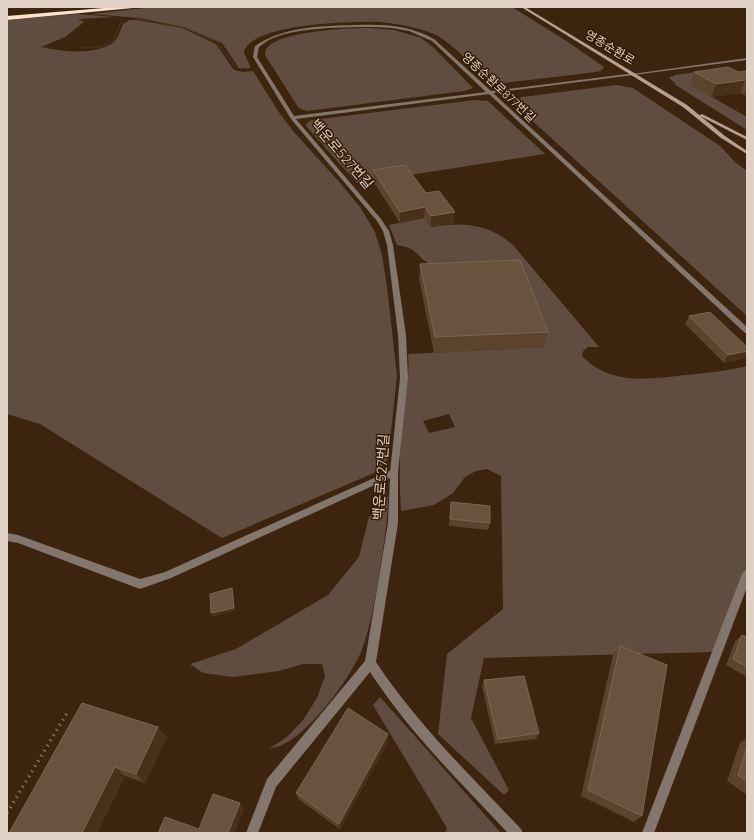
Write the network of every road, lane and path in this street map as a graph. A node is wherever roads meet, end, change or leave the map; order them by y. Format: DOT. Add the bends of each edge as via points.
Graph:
graph roads {
  1 [pos="81,7"];
  2 [pos="133,7"];
  3 [pos="523,7"];
  4 [pos="7,12"];
  5 [pos="119,17"];
  6 [pos="7,18"];
  7 [pos="132,18"];
  8 [pos="82,48"];
  9 [pos="747,59"];
  10 [pos="252,69"];
  11 [pos="634,74"];
  12 [pos="491,92"];
  13 [pos="685,106"];
  14 [pos="293,118"];
  15 [pos="747,139"];
  16 [pos="747,153"];
  17 [pos="747,331"];
  18 [pos="394,472"];
  19 [pos="7,537"];
  20 [pos="747,574"];
  21 [pos="370,663"];
  22 [pos="67,713"];
  23 [pos="7,813"];
  24 [pos="252,833"];
  25 [pos="517,833"];
  26 [pos="648,833"];
  1 -- 4 [label="highway"];
  2 -- 6 [label="highway"];
  3 -- 11 [label="main road, 영종순환로"];
  5 -- 8 [label="path" via="125,17 119,24 113,40 104,45"];
  7 -- 10 [label="path" via="187,29 220,44 236,68"];
  9 -- 11 [label="street"];
  11 -- 12 [label="street"];
  11 -- 13 [label="main road, 영종순환로"];
  12 -- 14 [label="street"];
  12 -- 14 [label="street, 영종순환로877번길" via="437,42 422,34 397,27 375,25 286,32 260,43 254,51 254,57"];
  12 -- 17 [label="street, 영종순환로877번길"];
  13 -- 15 [label="main road, 영종순환로"];
  13 -- 16 [label="main road, 영종순환로"];
  14 -- 18 [label="street, 백운로527번길" via="371,209 386,231 390,245 402,335 404,378"];
  18 -- 19 [label="street" via="168,575 140,584"];
  18 -- 21 [label="street, 백운로527번길" via="393,523"];
  20 -- 26 [label="street"];
  21 -- 24 [label="street" via="270,783"];
  21 -- 25 [label="street" via="384,686 420,730"];
  22 -- 23 [label="path"];
}
